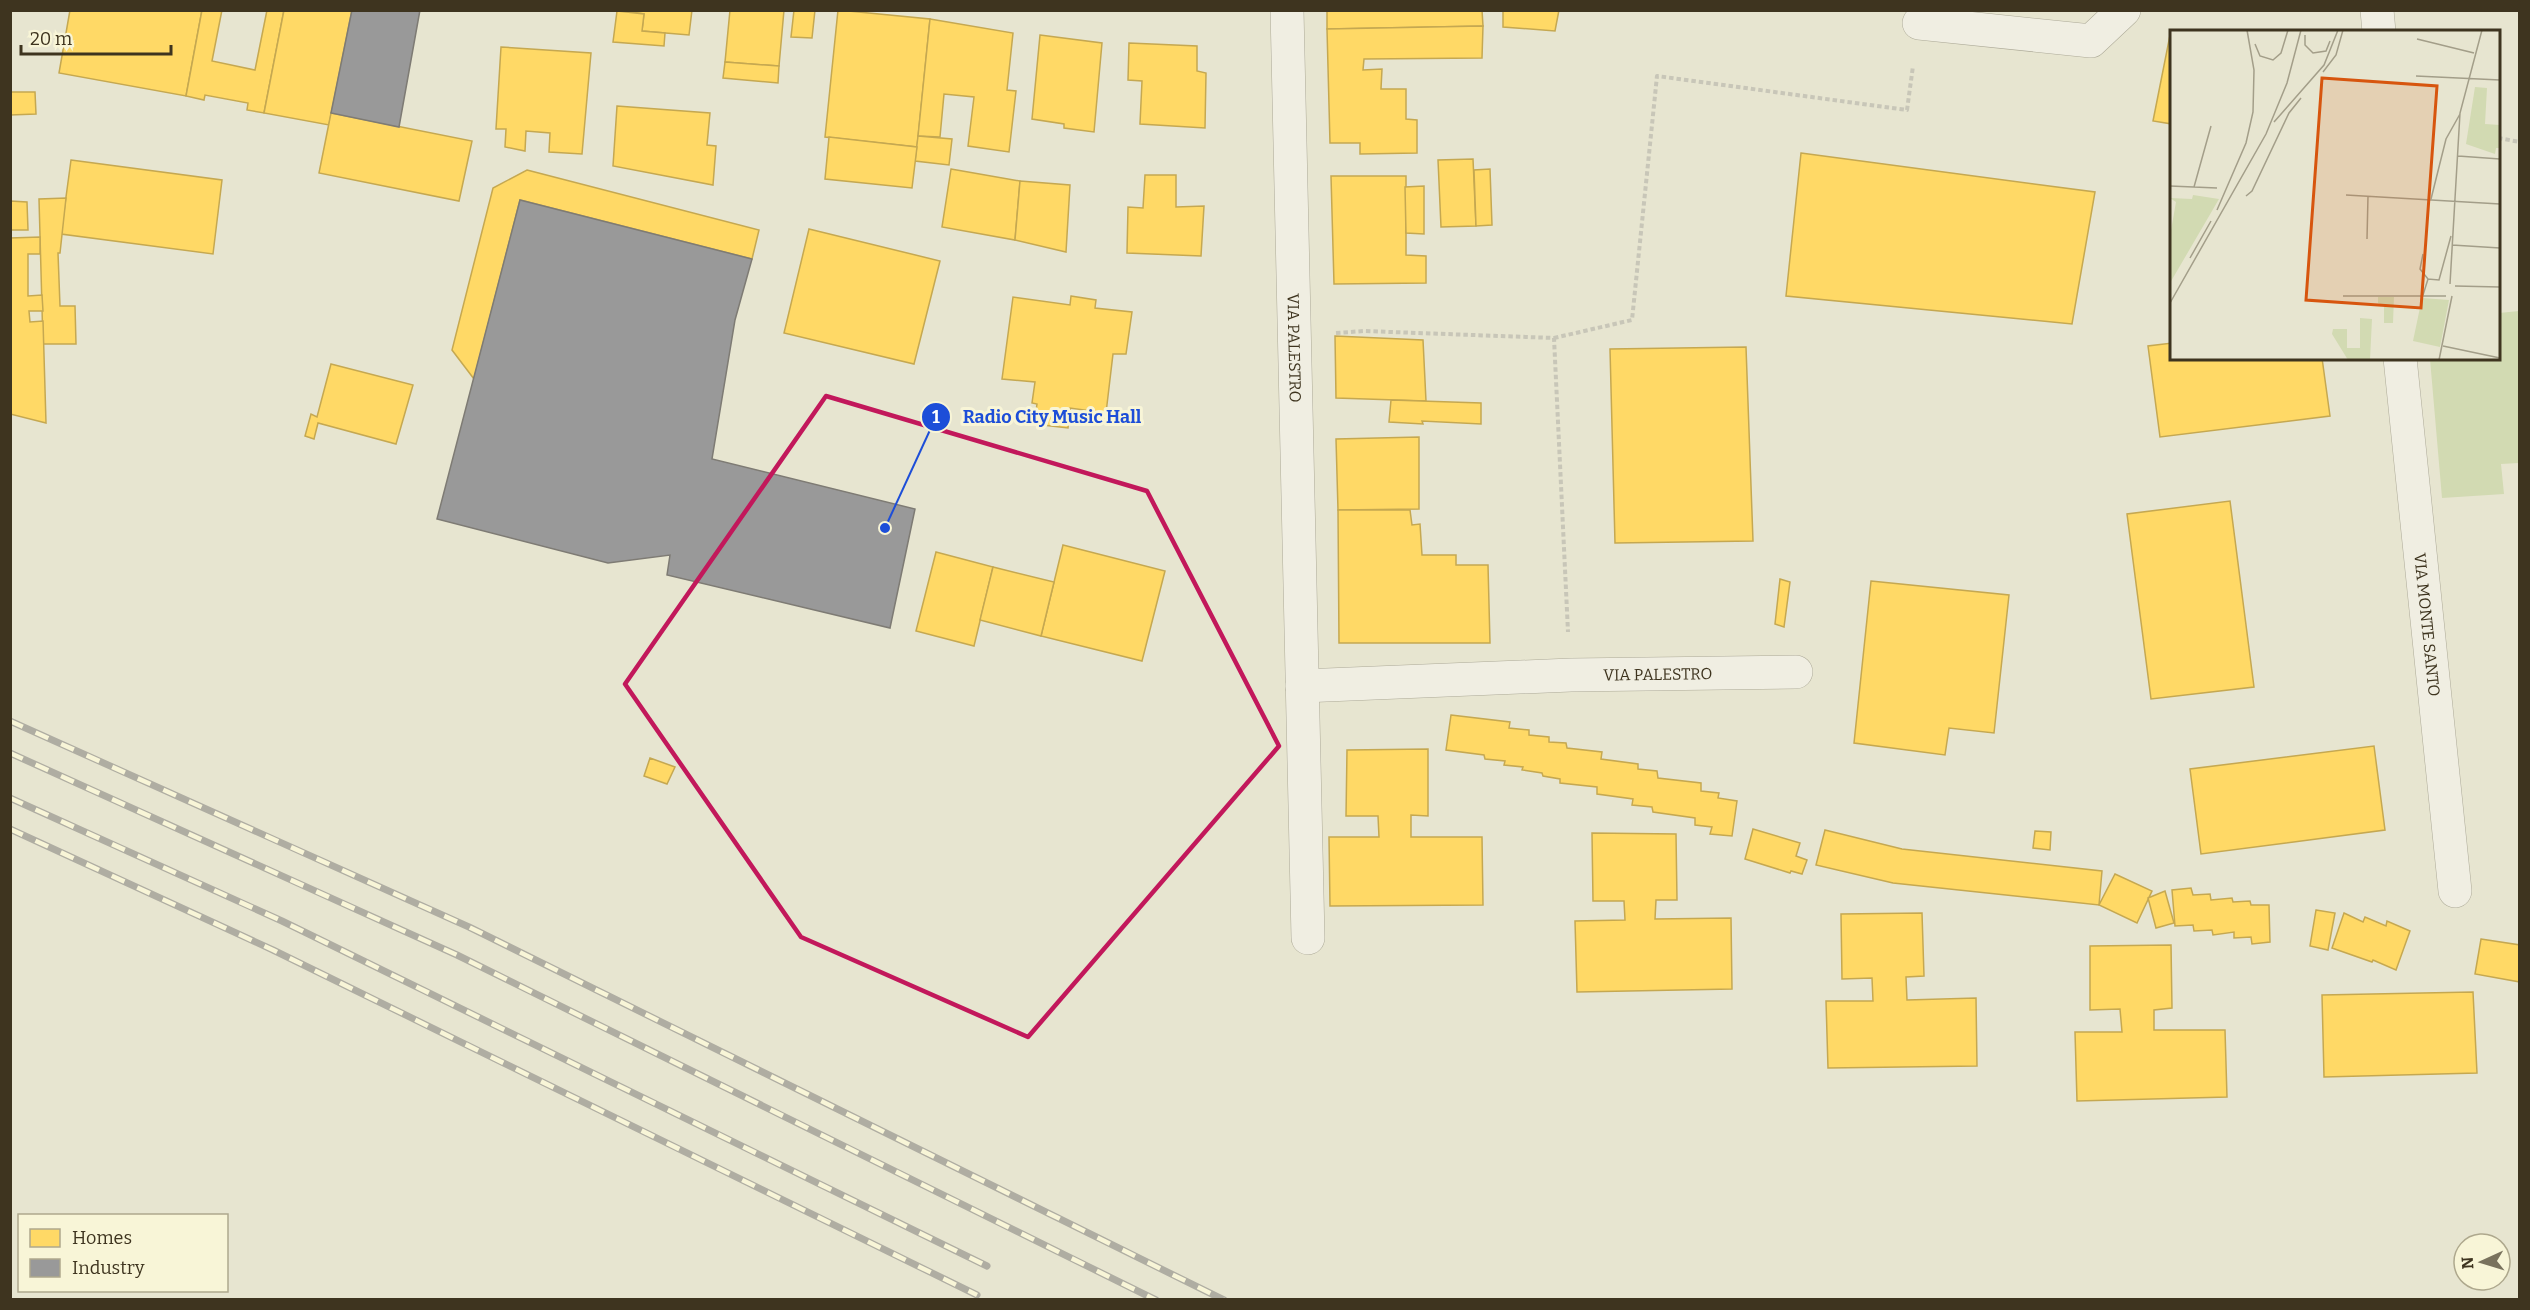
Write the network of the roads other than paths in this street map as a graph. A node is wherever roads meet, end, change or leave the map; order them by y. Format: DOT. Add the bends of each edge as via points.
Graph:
graph roads {
  1 [pos="1287,10"];
  2 [pos="2124,10"];
  3 [pos="2378,10"];
  4 [pos="1918,23"];
  5 [pos="2379,30"];
  6 [pos="2400,360"];
  7 [pos="1796,672"];
  8 [pos="1302,686"];
  9 [pos="2455,891"];
  10 [pos="1308,938"];
  1 -- 8 [label="street, VIA PALESTRO"];
  2 -- 4 [label="street" via="2091,41"];
  3 -- 5 [label="street"];
  6 -- 9 [label="street, VIA MONTE SANTO"];
  7 -- 8 [label="street, VIA PALESTRO" via="1570,675"];
  8 -- 10 [label="street, VIA PALESTRO"];
}
